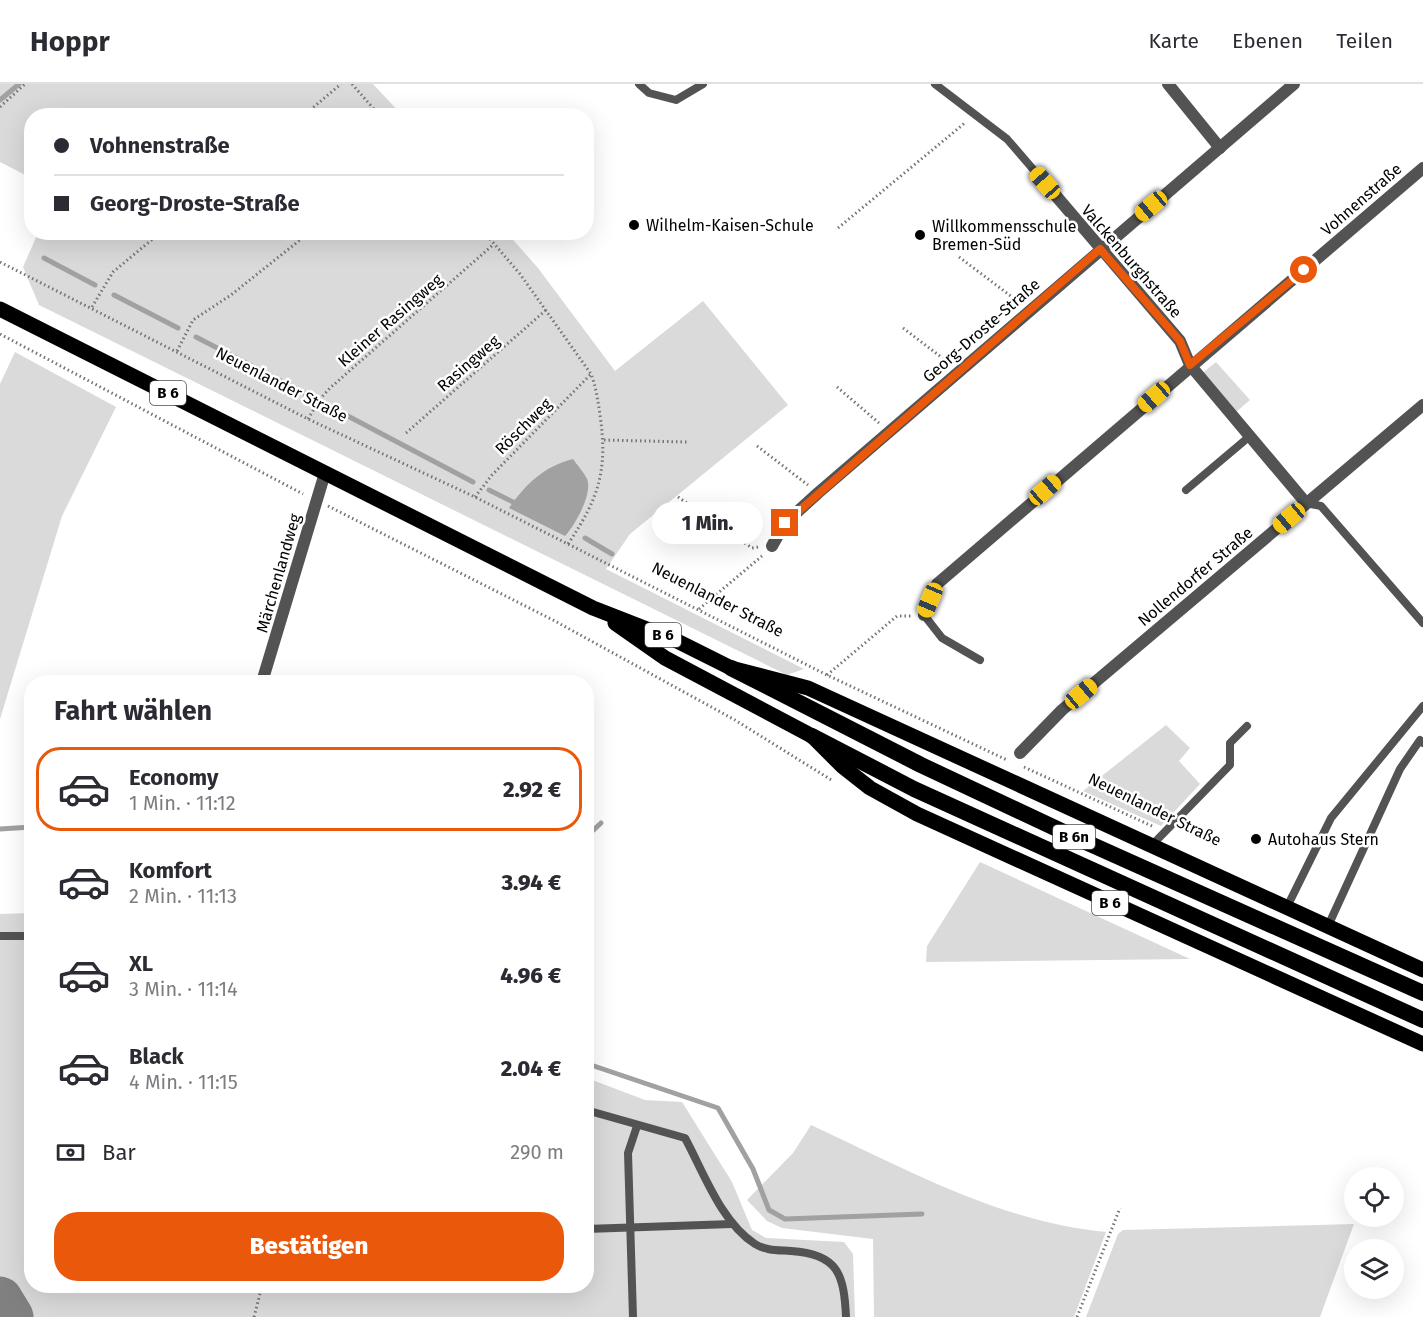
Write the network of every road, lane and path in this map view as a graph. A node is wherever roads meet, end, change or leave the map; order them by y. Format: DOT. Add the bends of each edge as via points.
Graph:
graph roads {
  1 [pos="25,84"];
  2 [pos="342,84"];
  3 [pos="352,84"];
  4 [pos="639,84"];
  5 [pos="703,84"];
  6 [pos="935,84"];
  7 [pos="1168,84"];
  8 [pos="1294,84"];
  9 [pos="0,106"];
  10 [pos="313,108"];
  11 [pos="373,108"];
  12 [pos="974,115"];
  13 [pos="1220,148"];
  14 [pos="1423,168"];
  15 [pos="1045,183"];
  16 [pos="838,228"];
  17 [pos="151,240"];
  18 [pos="300,240"];
  19 [pos="491,240"];
  20 [pos="494,244"];
  21 [pos="1100,249"];
  22 [pos="959,257"];
  23 [pos="0,262"];
  24 [pos="92,308"];
  25 [pos="0,309"];
  26 [pos="546,310"];
  27 [pos="1030,310"];
  28 [pos="903,328"];
  29 [pos="0,334"];
  30 [pos="176,352"];
  31 [pos="1190,365"];
  32 [pos="959,371"];
  33 [pos="591,374"];
  34 [pos="837,387"];
  35 [pos="1423,405"];
  36 [pos="308,419"];
  37 [pos="889,432"];
  38 [pos="406,433"];
  39 [pos="1250,436"];
  40 [pos="604,440"];
  41 [pos="687,442"];
  42 [pos="757,446"];
  43 [pos="325,473"];
  44 [pos="1186,490"];
  45 [pos="818,494"];
  46 [pos="475,497"];
  47 [pos="678,497"];
  48 [pos="317,501"];
  49 [pos="1306,503"];
  50 [pos="568,544"];
  51 [pos="772,546"];
  52 [pos="593,608"];
  53 [pos="699,609"];
  54 [pos="924,615"];
  55 [pos="1423,623"];
  56 [pos="980,660"];
  57 [pos="731,668"];
  58 [pos="264,675"];
  59 [pos="827,675"];
  60 [pos="1423,706"];
  61 [pos="1247,726"];
  62 [pos="812,736"];
  63 [pos="1423,743"];
  64 [pos="1019,759"];
  65 [pos="1008,760"];
  66 [pos="841,786"];
  67 [pos="1163,831"];
  68 [pos="1152,845"];
  69 [pos="1287,907"];
  70 [pos="1328,926"];
  71 [pos="0,936"];
  72 [pos="24,936"];
  73 [pos="1423,970"];
  74 [pos="1423,993"];
  75 [pos="1423,1020"];
  76 [pos="1423,1044"];
  77 [pos="594,1113"];
  78 [pos="637,1126"];
  79 [pos="1120,1208"];
  80 [pos="732,1224"];
  81 [pos="631,1227"];
  82 [pos="594,1229"];
  83 [pos="260,1293"];
  84 [pos="254,1317"];
  85 [pos="633,1317"];
  86 [pos="846,1317"];
  87 [pos="1077,1317"];
  1 -- 9 [label="path"];
  2 -- 10 [label="path"];
  3 -- 11 [label="path"];
  4 -- 5 [label="lane" via="649,93 676,100"];
  6 -- 12 [label="lane, Valckenburghstraße"];
  7 -- 13 [label="street"];
  8 -- 13 [label="street, Georg-Droste-Straße"];
  12 -- 15 [label="lane, Valckenburghstraße" via="1007,140"];
  12 -- 16 [label="path"];
  13 -- 21 [label="street, Georg-Droste-Straße"];
  14 -- 31 [label="street, Vohnenstraße"];
  15 -- 21 [label="street, Valckenburghstraße"];
  17 -- 24 [label="path" via="113,272"];
  18 -- 30 [label="path" via="193,320"];
  19 -- 20 [label="path"];
  20 -- 26 [label="path"];
  20 -- 36 [label="path, Kleiner Rasingweg" via="330,388"];
  21 -- 27 [label="street, Georg-Droste-Straße"];
  21 -- 31 [label="street, Valckenburghstraße" via="1180,341"];
  22 -- 27 [label="path"];
  23 -- 24 [label="path, Neuenlander Straße"];
  24 -- 30 [label="path, Neuenlander Straße"];
  25 -- 43 [label="main road, Neuenlander Straße / B 6"];
  26 -- 33 [label="path"];
  26 -- 38 [label="path, Rasingweg"];
  27 -- 32 [label="street, Georg-Droste-Straße"];
  28 -- 32 [label="path"];
  29 -- 48 [label="path"];
  30 -- 36 [label="path, Neuenlander Straße"];
  31 -- 39 [label="street, Valckenburghstraße"];
  31 -- 54 [label="street, Vohnenstraße" via="937,584"];
  32 -- 37 [label="street, Georg-Droste-Straße"];
  33 -- 40 [label="path"];
  33 -- 46 [label="path, Röschweg"];
  34 -- 37 [label="path"];
  35 -- 49 [label="street, Nollendorfer Straße"];
  36 -- 46 [label="path, Neuenlander Straße"];
  37 -- 45 [label="street, Georg-Droste-Straße"];
  39 -- 44 [label="lane"];
  39 -- 49 [label="street, Valckenburghstraße"];
  40 -- 41 [label="path"];
  40 -- 50 [label="path" via="604,469 590,508"];
  42 -- 45 [label="path"];
  43 -- 48 [label="street, Märchenlandweg"];
  43 -- 52 [label="main road, Neuenlander Straße / B 6"];
  45 -- 51 [label="street, Georg-Droste-Straße" via="785,523"];
  46 -- 50 [label="path, Neuenlander Straße"];
  47 -- 51 [label="path" via="752,548"];
  48 -- 58 [label="street, Märchenlandweg"];
  48 -- 66 [label="path" via="563,626 735,720"];
  49 -- 55 [label="lane, Valckenburghstraße" via="1321,506"];
  49 -- 64 [label="street, Nollendorfer Straße" via="1062,710"];
  50 -- 53 [label="path, Neuenlander Straße"];
  51 -- 53 [label="path"];
  52 -- 57 [label="main road, Neuenlander Straße / B 6" via="675,640"];
  52 -- 62 [label="main road, Neuenlander Straße / B 6" via="665,658"];
  53 -- 59 [label="path, Neuenlander Straße"];
  54 -- 56 [label="lane" via="942,638"];
  54 -- 59 [label="path" via="897,616"];
  57 -- 68 [label="main road, Neuenlander Straße / B 6" via="808,688"];
  57 -- 74 [label="highway, Neuenlander Straße / B 6n" via="1038,820"];
  59 -- 65 [label="path, Neuenlander Straße"];
  60 -- 69 [label="lane" via="1331,818"];
  61 -- 67 [label="lane" via="1230,743 1230,765"];
  62 -- 75 [label="highway, Neuenlander Straße / B 6n" via="914,789"];
  62 -- 76 [label="main road, Neuenlander Straße / B 6" via="870,788 917,814"];
  63 -- 70 [label="lane" via="1420,740 1400,769"];
  64 -- 67 [label="path, Neuenlander Straße"];
  67 -- 68 [label="lane"];
  68 -- 69 [label="main road, Neuenlander Straße / B 6"];
  69 -- 70 [label="main road, Neuenlander Straße / B 6"];
  70 -- 73 [label="main road, Neuenlander Straße / B 6"];
  71 -- 72 [label="lane"];
  77 -- 78 [label="lane"];
  78 -- 80 [label="lane" via="685,1138"];
  78 -- 81 [label="lane" via="628,1154"];
  79 -- 87 [label="path"];
  80 -- 81 [label="lane"];
  80 -- 86 [label="lane" via="769,1250 826,1258 840,1274 845,1288"];
  81 -- 82 [label="lane"];
  81 -- 85 [label="lane"];
  83 -- 84 [label="path"];
}
